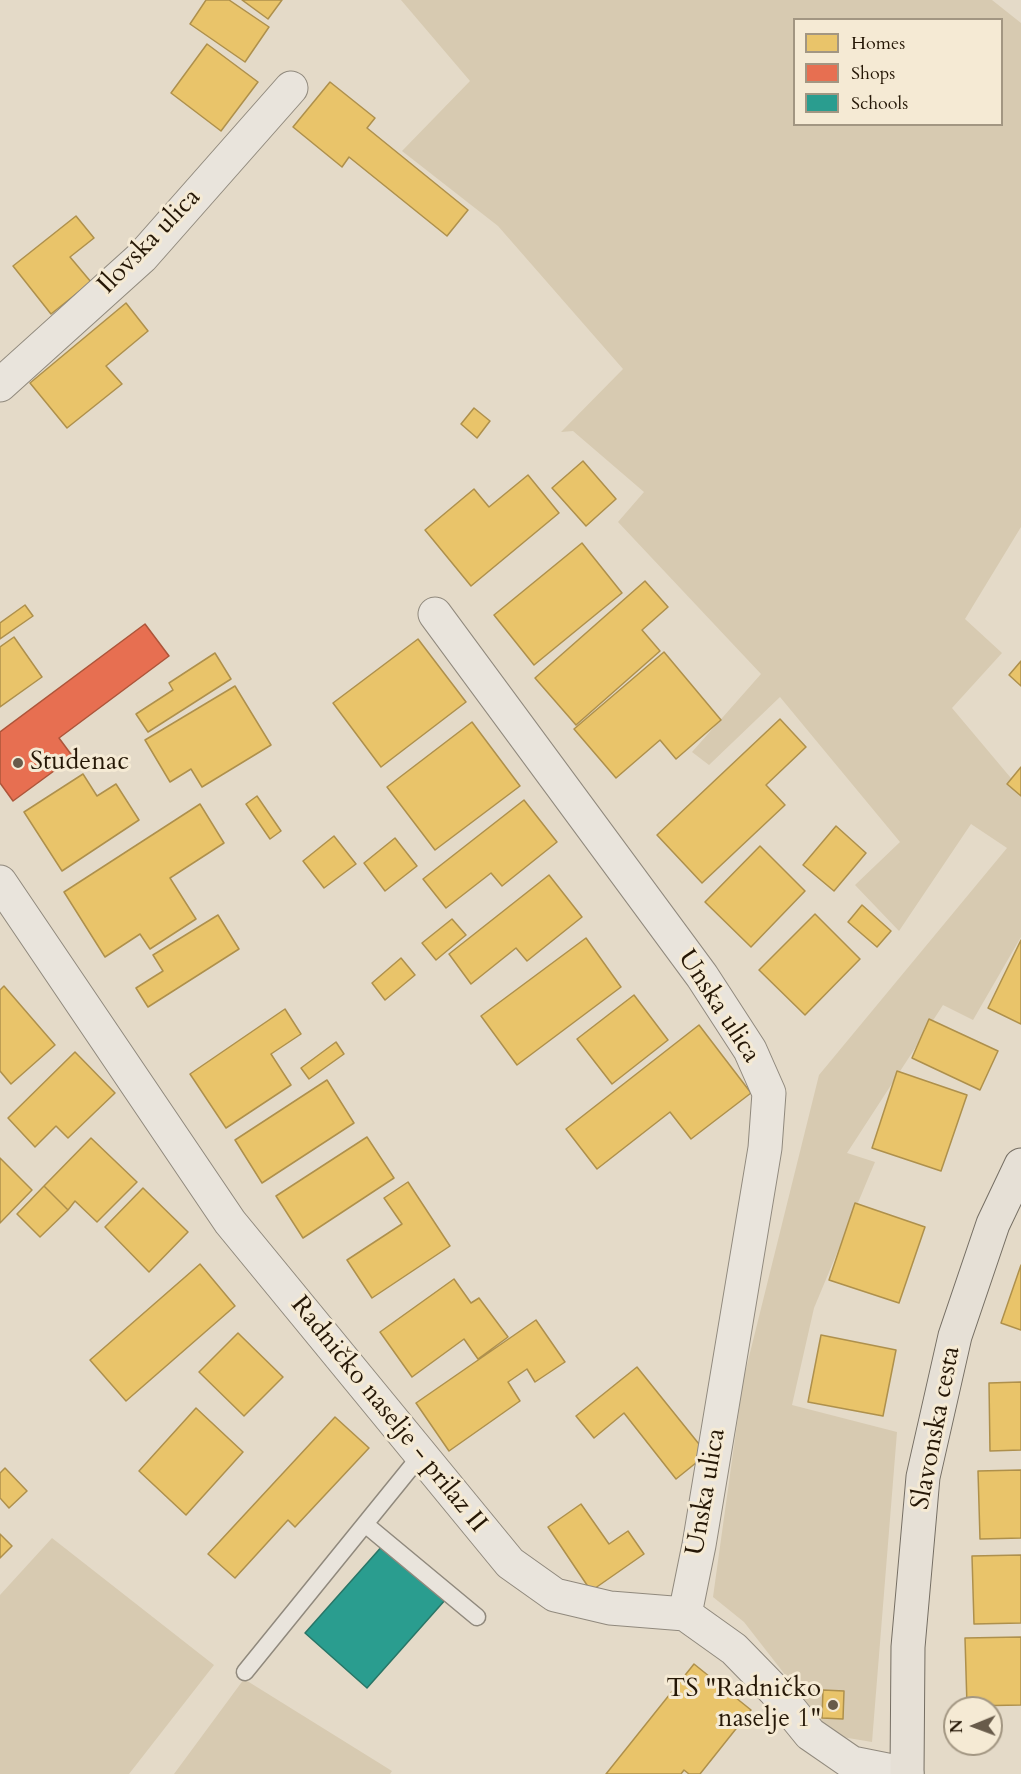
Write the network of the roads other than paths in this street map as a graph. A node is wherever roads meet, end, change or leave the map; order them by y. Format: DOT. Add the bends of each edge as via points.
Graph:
graph roads {
  1 [pos="291,88"];
  2 [pos="0,385"];
  3 [pos="435,614"];
  4 [pos="0,882"];
  5 [pos="1021,1165"];
  6 [pos="421,1455"];
  7 [pos="365,1524"];
  8 [pos="685,1614"];
  9 [pos="477,1617"];
  10 [pos="245,1672"];
  11 [pos="907,1774"];
  1 -- 2 [label="street, Ilovska ulica" via="142,257"];
  3 -- 8 [label="street, Unska ulica" via="702,976 750,1050 769,1094 765,1148"];
  4 -- 6 [label="street, Radničko naselje - prilaz II" via="230,1222"];
  5 -- 11 [label="main road, Slavonska cesta" via="993,1224 955,1336 922,1477 908,1647"];
  6 -- 7 [label="lane"];
  6 -- 8 [label="street, Radničko naselje - prilaz II" via="510,1563 555,1595 610,1608"];
  7 -- 9 [label="lane"];
  7 -- 10 [label="lane"];
  8 -- 11 [label="street" via="734,1649 810,1734 852,1763"];
}
